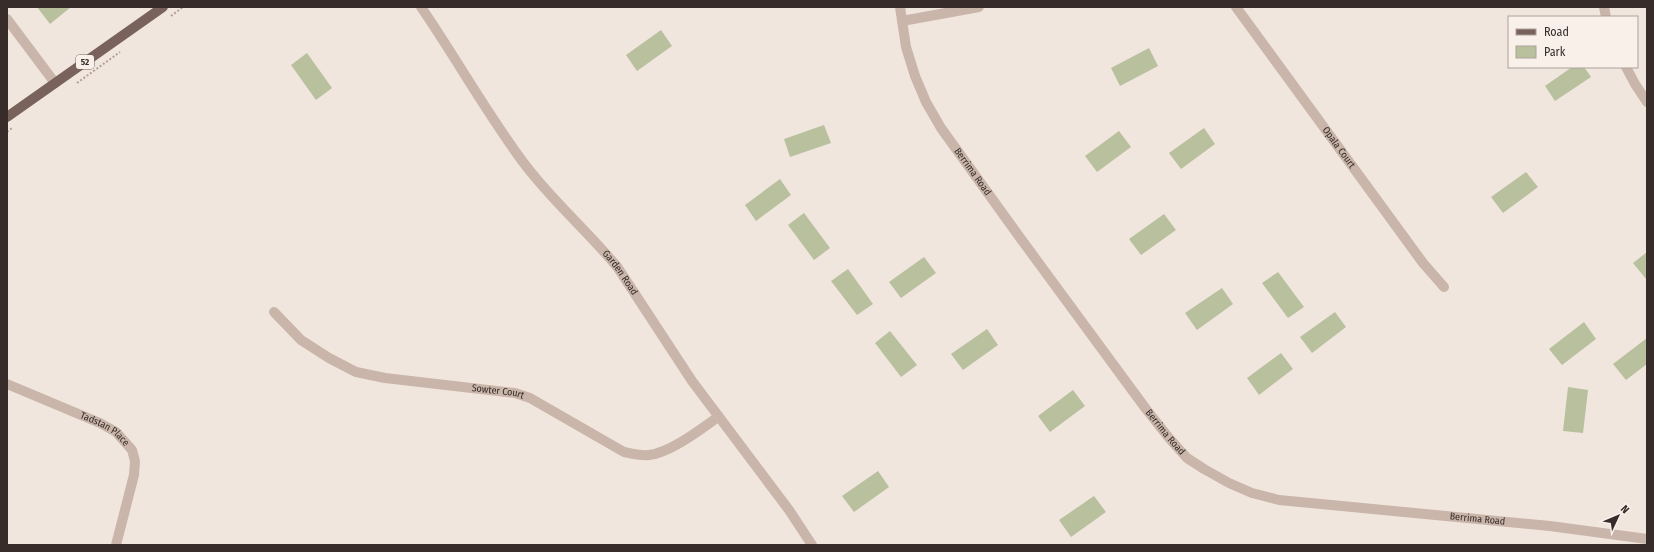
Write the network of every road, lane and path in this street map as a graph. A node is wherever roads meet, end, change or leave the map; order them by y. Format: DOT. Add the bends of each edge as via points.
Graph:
graph roads {
  1 [pos="163,7"];
  2 [pos="421,7"];
  3 [pos="900,7"];
  4 [pos="979,7"];
  5 [pos="1236,7"];
  6 [pos="7,19"];
  7 [pos="902,21"];
  8 [pos="1627,68"];
  9 [pos="55,83"];
  10 [pos="1647,102"];
  11 [pos="7,117"];
  12 [pos="1444,287"];
  13 [pos="274,312"];
  14 [pos="7,384"];
  15 [pos="718,417"];
  16 [pos="1647,539"];
  17 [pos="116,545"];
  18 [pos="812,545"];
  1 -- 9 [label="main road, 52"];
  2 -- 15 [label="street, Garden Road" via="523,162 551,197 618,268"];
  3 -- 7 [label="street, Berrima Road"];
  4 -- 7 [label="street"];
  5 -- 12 [label="street, Opala Court" via="1423,263"];
  6 -- 9 [label="street"];
  7 -- 16 [label="street, Berrima Road" via="906,48 915,76 941,128 1146,409 1169,438 1193,462 1229,484 1279,500 1550,526"];
  8 -- 10 [label="street"];
  9 -- 11 [label="main road, 52"];
  13 -- 15 [label="street, Sowter Court" via="301,340 356,372 385,378 515,393 530,398 624,452 637,456 658,453"];
  14 -- 17 [label="street, Tadstan Place" via="100,423 116,432 132,450 135,461 134,475"];
  15 -- 18 [label="street, Garden Road" via="789,510"];
}
